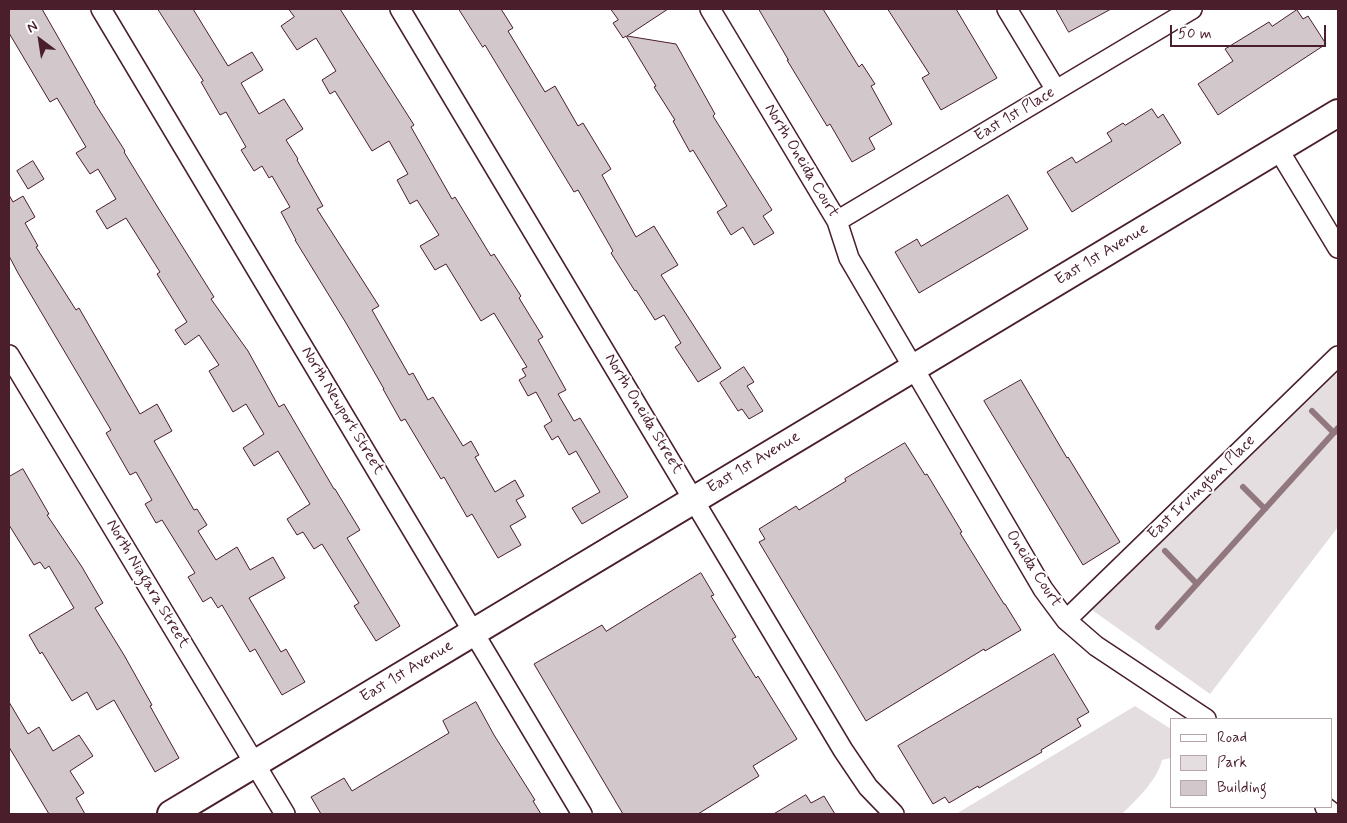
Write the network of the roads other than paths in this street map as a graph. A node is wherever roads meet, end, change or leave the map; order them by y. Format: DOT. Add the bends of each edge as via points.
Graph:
graph roads {
  1 [pos="101,9"];
  2 [pos="400,9"];
  3 [pos="710,9"];
  4 [pos="1007,9"];
  5 [pos="1192,9"];
  6 [pos="1056,90"];
  7 [pos="1338,113"];
  8 [pos="1278,149"];
  9 [pos="837,220"];
  10 [pos="1338,248"];
  11 [pos="9,355"];
  12 [pos="1338,356"];
  13 [pos="913,369"];
  14 [pos="694,500"];
  15 [pos="1066,620"];
  16 [pos="474,632"];
  17 [pos="1204,718"];
  18 [pos="255,764"];
  19 [pos="171,814"];
  20 [pos="285,814"];
  21 [pos="582,814"];
  22 [pos="894,814"];
  1 -- 16 [label="street, North Newport Street"];
  2 -- 14 [label="street, North Oneida Street"];
  3 -- 9 [label="street, North Oneida Court"];
  4 -- 6 [label="street"];
  5 -- 6 [label="street, East 1st Place"];
  6 -- 9 [label="street, East 1st Place"];
  7 -- 8 [label="street, East 1st Avenue"];
  8 -- 10 [label="street"];
  8 -- 13 [label="street, East 1st Avenue"];
  9 -- 13 [label="street, North Oneida Court" via="849,258"];
  11 -- 18 [label="street, North Niagara Street"];
  12 -- 15 [label="street, East Irvington Place"];
  13 -- 14 [label="street, East 1st Avenue"];
  13 -- 15 [label="street, Oneida Court" via="1033,573"];
  14 -- 16 [label="street, East 1st Avenue"];
  14 -- 22 [label="street, North Oneida Street" via="852,764 868,787"];
  15 -- 17 [label="street, Oneida Court" via="1096,646"];
  16 -- 18 [label="street, East 1st Avenue"];
  16 -- 21 [label="street, North Newport Street"];
  18 -- 19 [label="street, East 1st Avenue"];
  18 -- 20 [label="street, North Niagara Street"];
}
